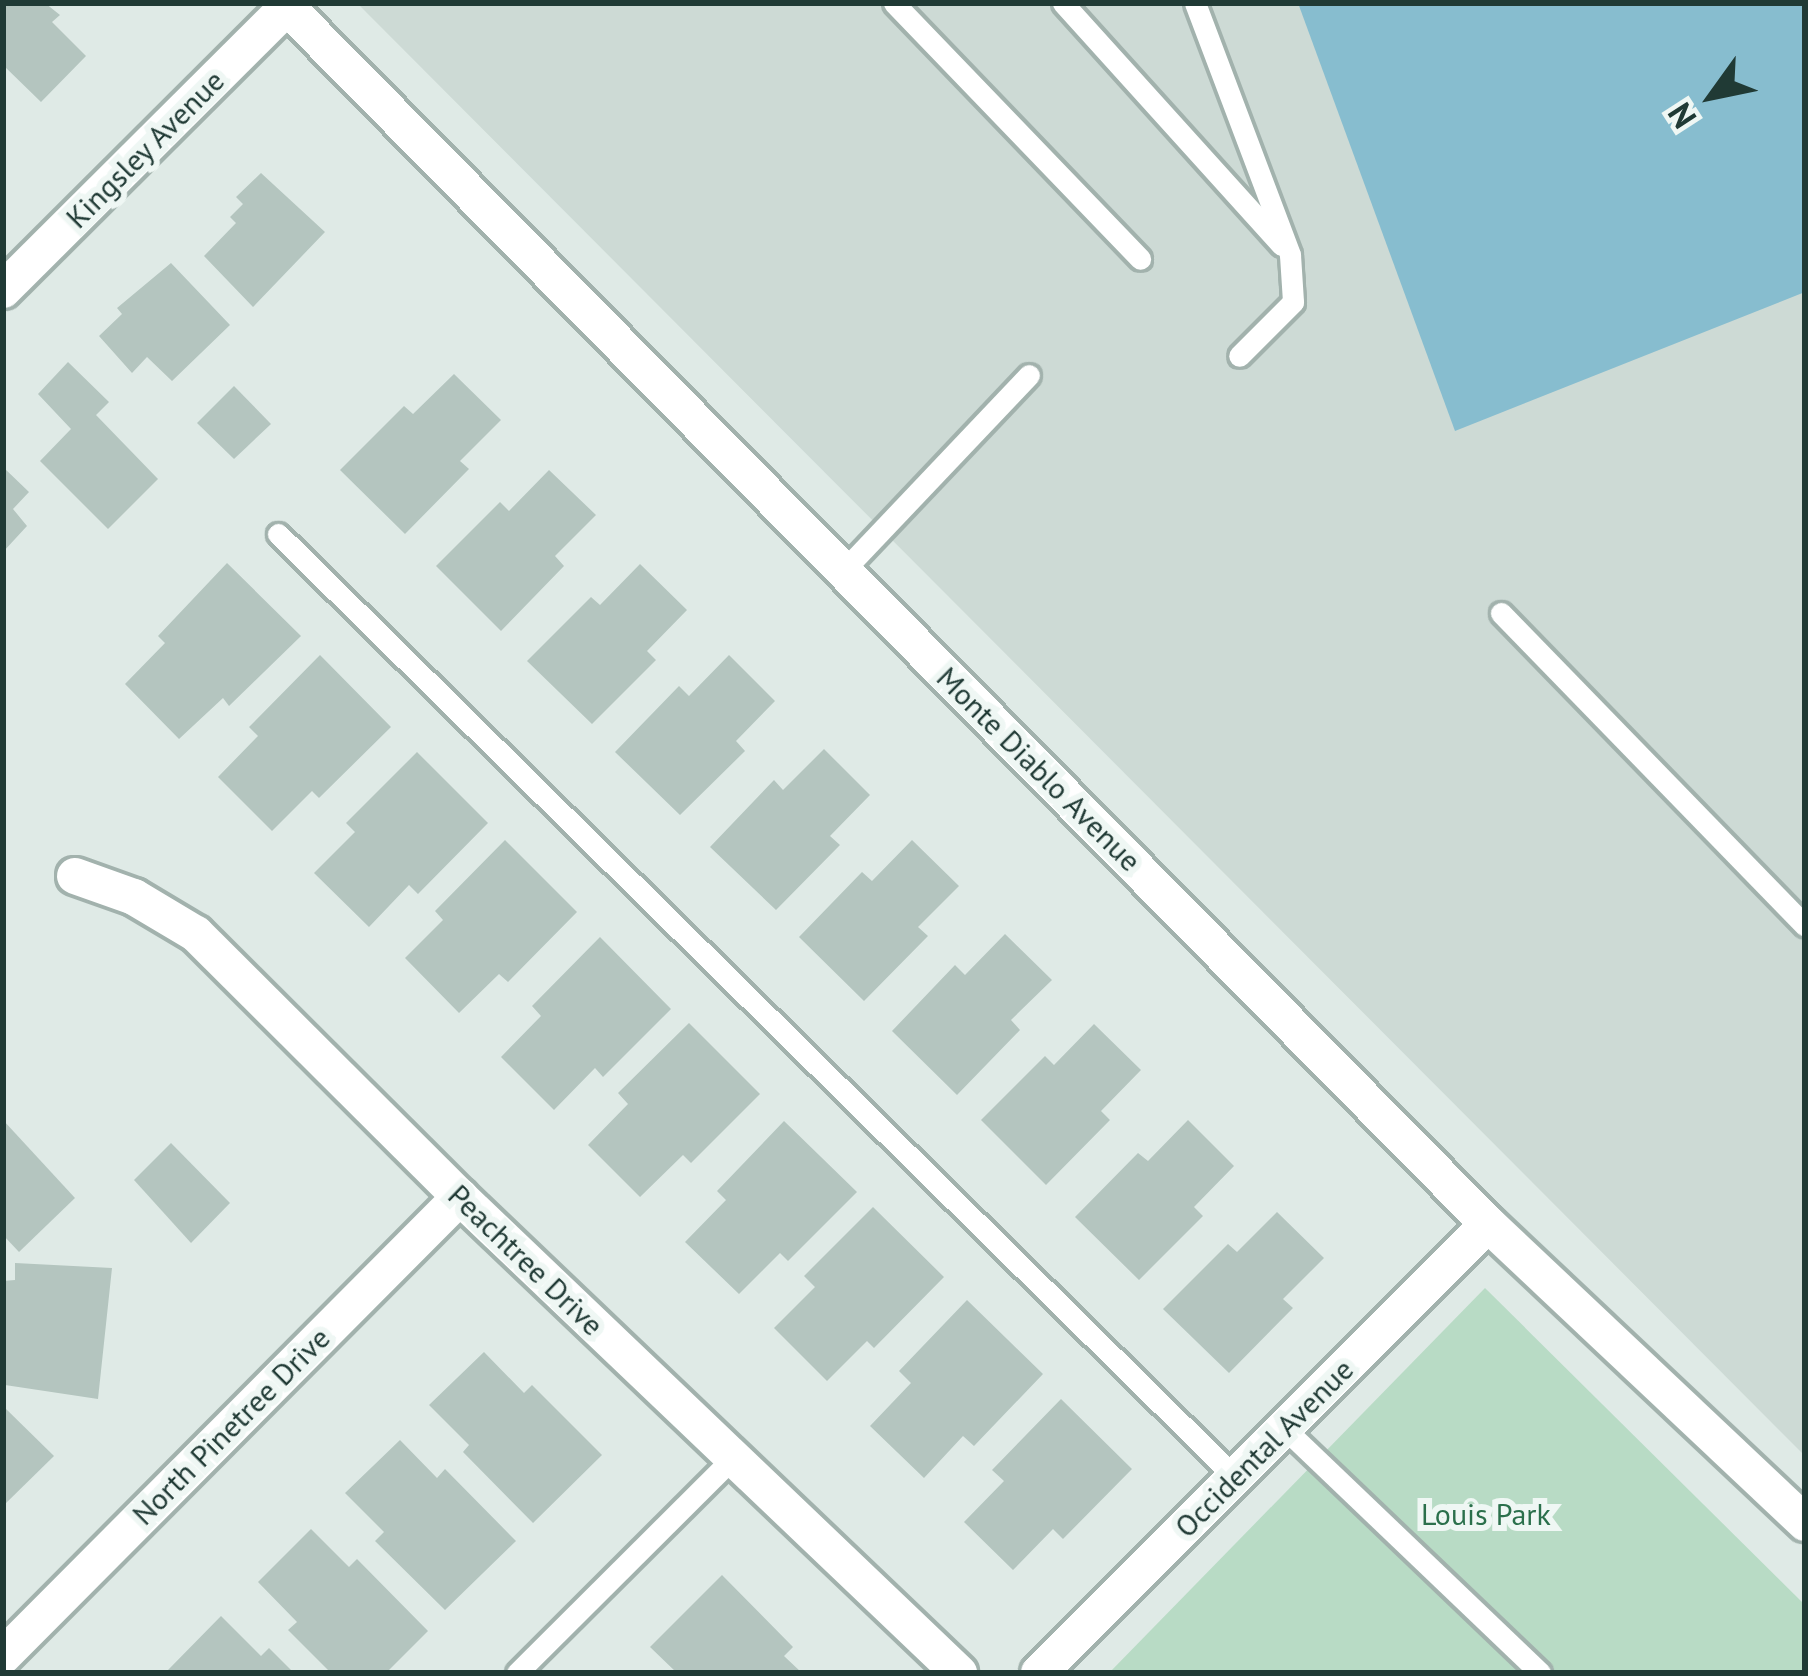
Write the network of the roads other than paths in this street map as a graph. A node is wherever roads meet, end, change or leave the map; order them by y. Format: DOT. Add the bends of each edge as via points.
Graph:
graph roads {
  1 [pos="894,3"];
  2 [pos="1063,3"];
  3 [pos="1196,3"];
  4 [pos="285,5"];
  5 [pos="1290,255"];
  6 [pos="1141,259"];
  7 [pos="3,290"];
  8 [pos="1239,356"];
  9 [pos="1029,375"];
  10 [pos="278,534"];
  11 [pos="844,571"];
  12 [pos="1501,613"];
  13 [pos="75,876"];
  14 [pos="1805,926"];
  15 [pos="460,1197"];
  16 [pos="1488,1224"];
  17 [pos="1284,1428"];
  18 [pos="733,1458"];
  19 [pos="1235,1477"];
  20 [pos="1805,1523"];
  21 [pos="3,1656"];
  22 [pos="517,1673"];
  23 [pos="958,1673"];
  24 [pos="1039,1673"];
  25 [pos="1540,1673"];
  1 -- 6 [label="lane"];
  2 -- 5 [label="lane"];
  3 -- 5 [label="lane"];
  4 -- 7 [label="street, Kingsley Avenue"];
  4 -- 11 [label="street, Monte Diablo Avenue"];
  5 -- 8 [label="lane" via="1293,302"];
  9 -- 11 [label="lane"];
  10 -- 19 [label="lane"];
  11 -- 16 [label="street, Monte Diablo Avenue"];
  12 -- 14 [label="lane"];
  13 -- 15 [label="street, Peachtree Drive" via="134,896 196,934"];
  15 -- 18 [label="street, Peachtree Drive"];
  15 -- 21 [label="street, North Pinetree Drive"];
  16 -- 17 [label="street, Occidental Avenue"];
  16 -- 20 [label="street, Monte Diablo Avenue"];
  17 -- 19 [label="street, Occidental Avenue"];
  17 -- 25 [label="lane"];
  18 -- 22 [label="lane"];
  18 -- 23 [label="street, Peachtree Drive"];
  19 -- 24 [label="street, Occidental Avenue"];
}
